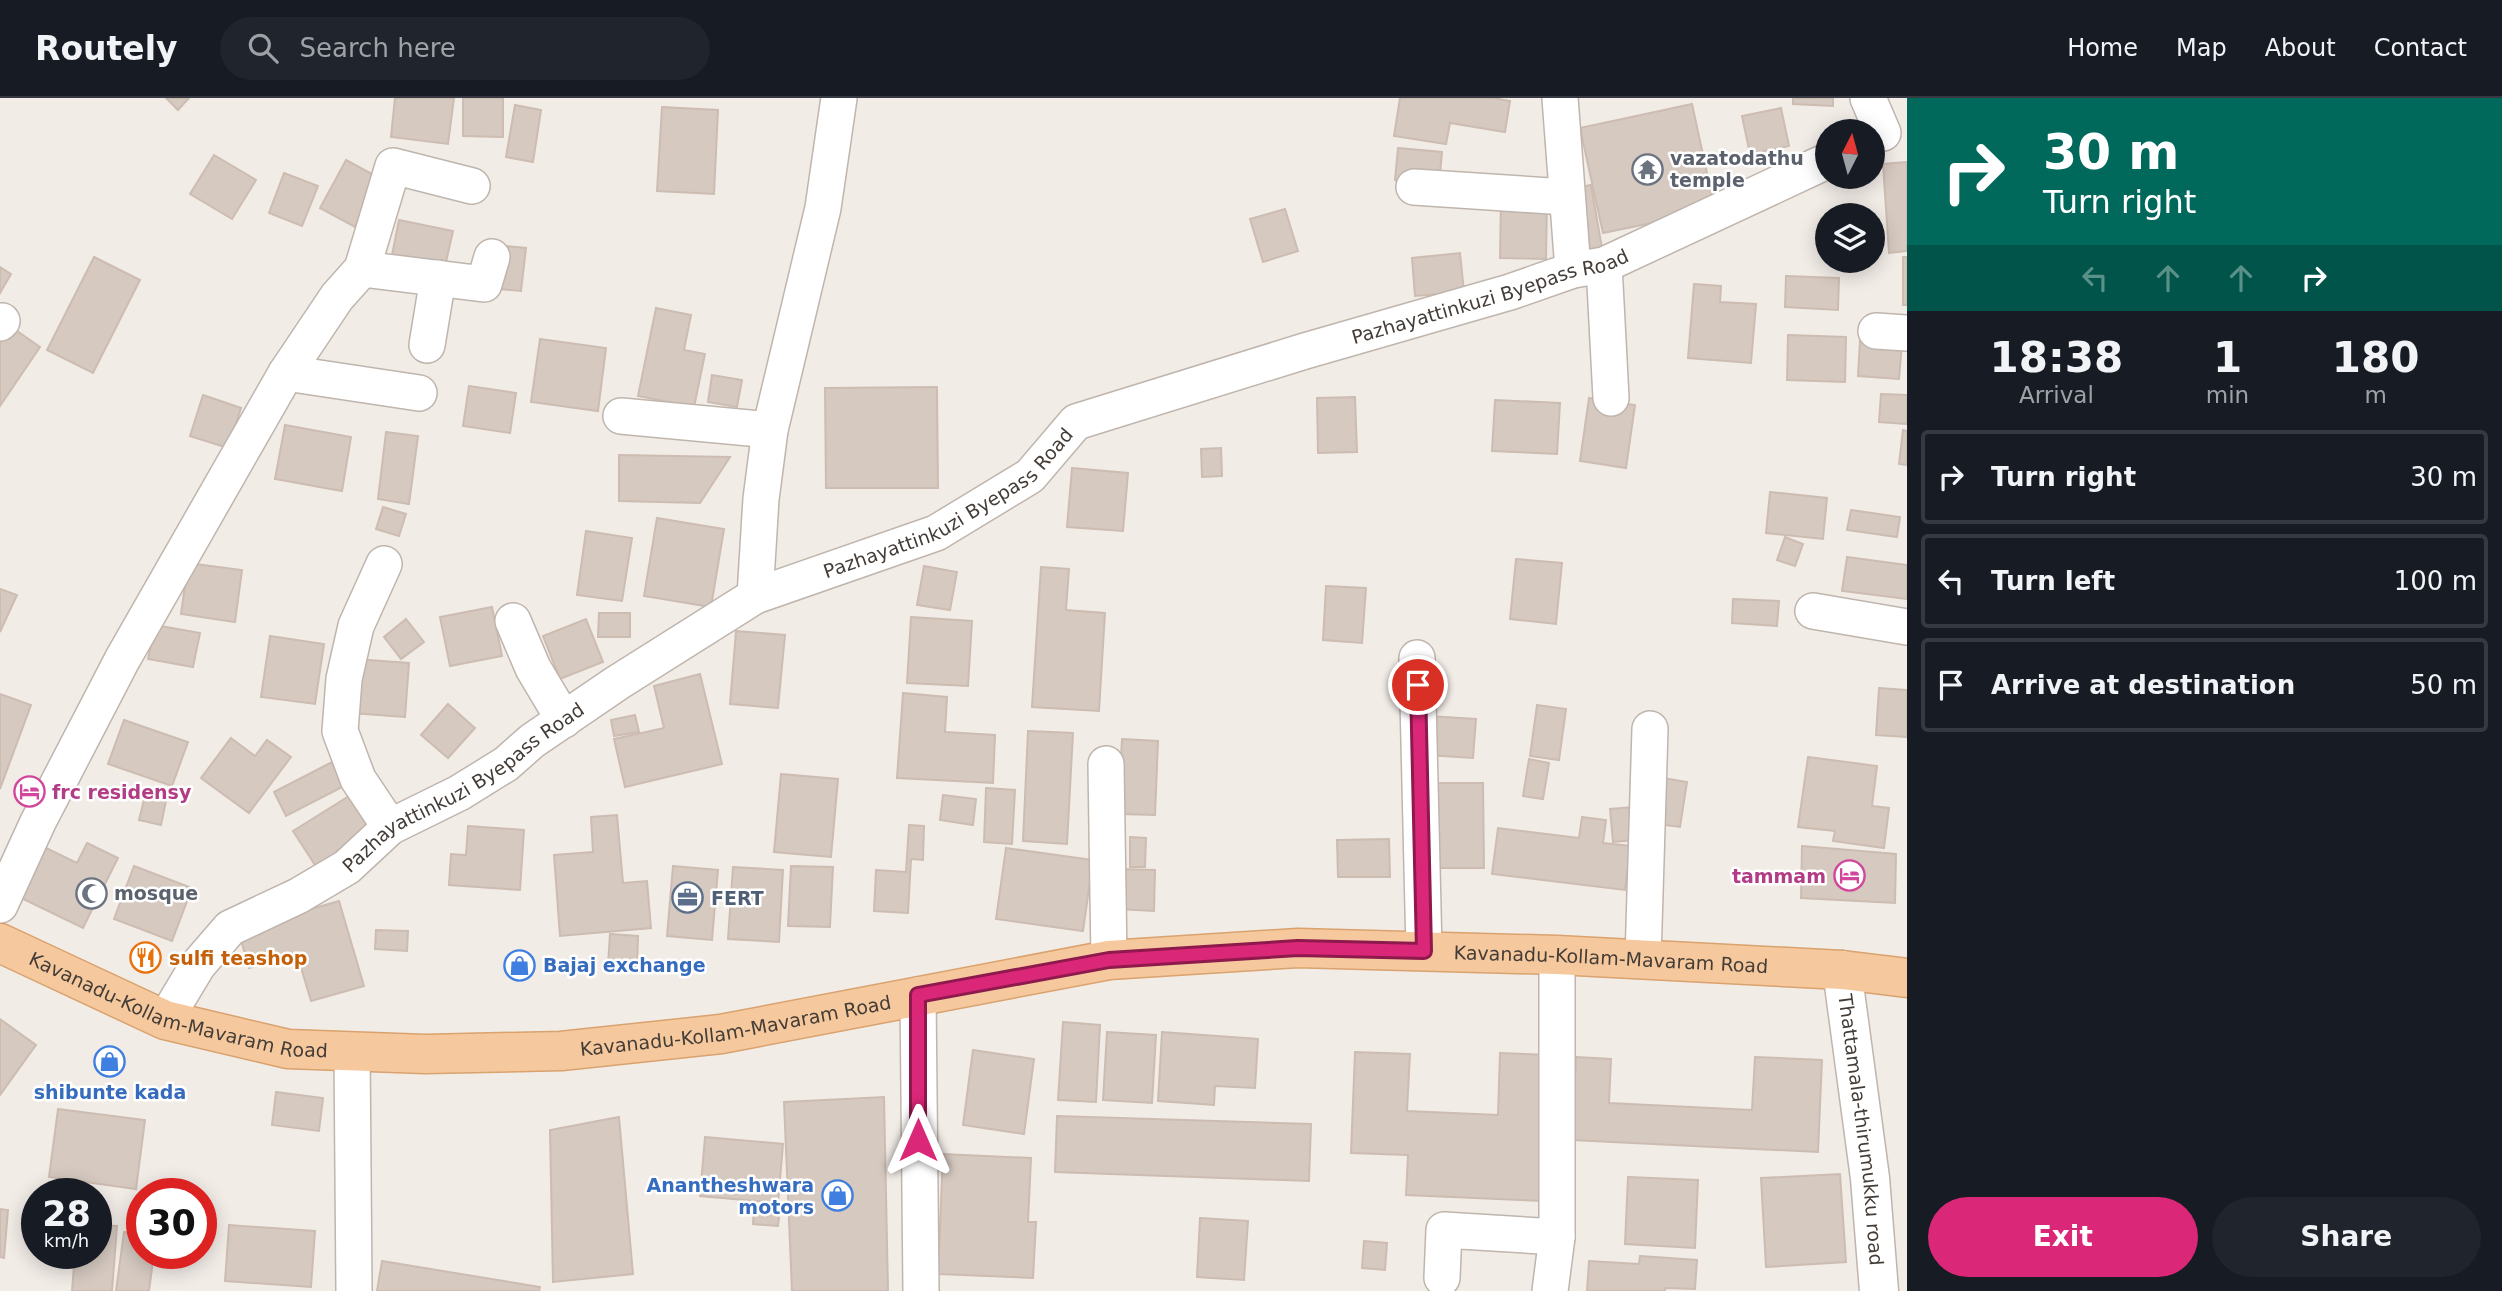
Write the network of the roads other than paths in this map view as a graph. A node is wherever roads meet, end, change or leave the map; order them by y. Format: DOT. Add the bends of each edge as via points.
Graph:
graph roads {
  1 [pos="839,98"];
  2 [pos="1560,98"];
  3 [pos="1868,98"];
  4 [pos="1887,132"];
  5 [pos="1815,165"];
  6 [pos="472,186"];
  7 [pos="1414,187"];
  8 [pos="1566,197"];
  9 [pos="492,257"];
  10 [pos="1588,268"];
  11 [pos="362,269"];
  12 [pos="438,278"];
  13 [pos="427,345"];
  14 [pos="286,373"];
  15 [pos="419,393"];
  16 [pos="1611,398"];
  17 [pos="621,416"];
  18 [pos="770,429"];
  19 [pos="384,565"];
  20 [pos="755,596"];
  21 [pos="1813,611"];
  22 [pos="513,621"];
  23 [pos="1907,627"];
  24 [pos="1417,658"];
  25 [pos="564,720"];
  26 [pos="1650,729"];
  27 [pos="1107,764"];
  28 [pos="390,827"];
  29 [pos="0,905"];
  30 [pos="0,943"];
  31 [pos="1424,951"];
  32 [pos="1557,955"];
  33 [pos="1643,959"];
  34 [pos="1109,960"];
  35 [pos="1842,970"];
  36 [pos="1907,978"];
  37 [pos="918,995"];
  38 [pos="166,1020"];
  39 [pos="352,1052"];
  40 [pos="1557,1237"];
  41 [pos="1442,1279"];
  42 [pos="354,1291"];
  43 [pos="921,1291"];
  44 [pos="1550,1291"];
  45 [pos="1879,1291"];
  1 -- 18 [label="street" via="823,208"];
  2 -- 8 [label="street"];
  3 -- 4 [label="street"];
  5 -- 10 [label="street, Pazhayattinkuzi Byepass Road"];
  6 -- 11 [label="street" via="393,166"];
  7 -- 8 [label="street"];
  8 -- 10 [label="street"];
  9 -- 12 [label="street" via="485,284"];
  10 -- 16 [label="street"];
  10 -- 20 [label="street, Pazhayattinkuzi Byepass Road" via="1076,422 1030,476 936,533"];
  11 -- 12 [label="street"];
  11 -- 14 [label="street" via="337,297"];
  12 -- 13 [label="street"];
  14 -- 15 [label="street"];
  14 -- 29 [label="street" via="122,660"];
  17 -- 18 [label="street"];
  18 -- 20 [label="street"];
  19 -- 28 [label="street" via="356,626 344,679 340,731 358,779"];
  20 -- 25 [label="street, Pazhayattinkuzi Byepass Road"];
  21 -- 23 [label="street"];
  22 -- 25 [label="street" via="533,668"];
  24 -- 31 [label="street"];
  25 -- 28 [label="street, Pazhayattinkuzi Byepass Road" via="459,793"];
  26 -- 33 [label="street"];
  27 -- 34 [label="street"];
  28 -- 38 [label="street, Pazhayattinkuzi Byepass Road" via="347,867 230,928 198,965"];
  30 -- 38 [label="main road, Kavanadu-Kollam-Mavaram Road"];
  31 -- 32 [label="main road, Kavanadu-Kollam-Mavaram Road"];
  31 -- 34 [label="main road, Kavanadu-Kollam-Mavaram Road" via="1298,948"];
  32 -- 33 [label="main road, Kavanadu-Kollam-Mavaram Road"];
  32 -- 40 [label="street"];
  33 -- 35 [label="main road, Kavanadu-Kollam-Mavaram Road"];
  34 -- 37 [label="main road, Kavanadu-Kollam-Mavaram Road"];
  35 -- 36 [label="main road, Kavanadu-Kollam-Mavaram Road"];
  35 -- 45 [label="street, Thattamala-thirumukku road" via="1870,1178"];
  37 -- 39 [label="main road, Kavanadu-Kollam-Mavaram Road" via="721,1034 561,1051"];
  37 -- 43 [label="street"];
  38 -- 39 [label="main road, Kavanadu-Kollam-Mavaram Road" via="288,1049"];
  39 -- 42 [label="street"];
  40 -- 41 [label="street" via="1444,1230"];
  40 -- 44 [label="street"];
}
